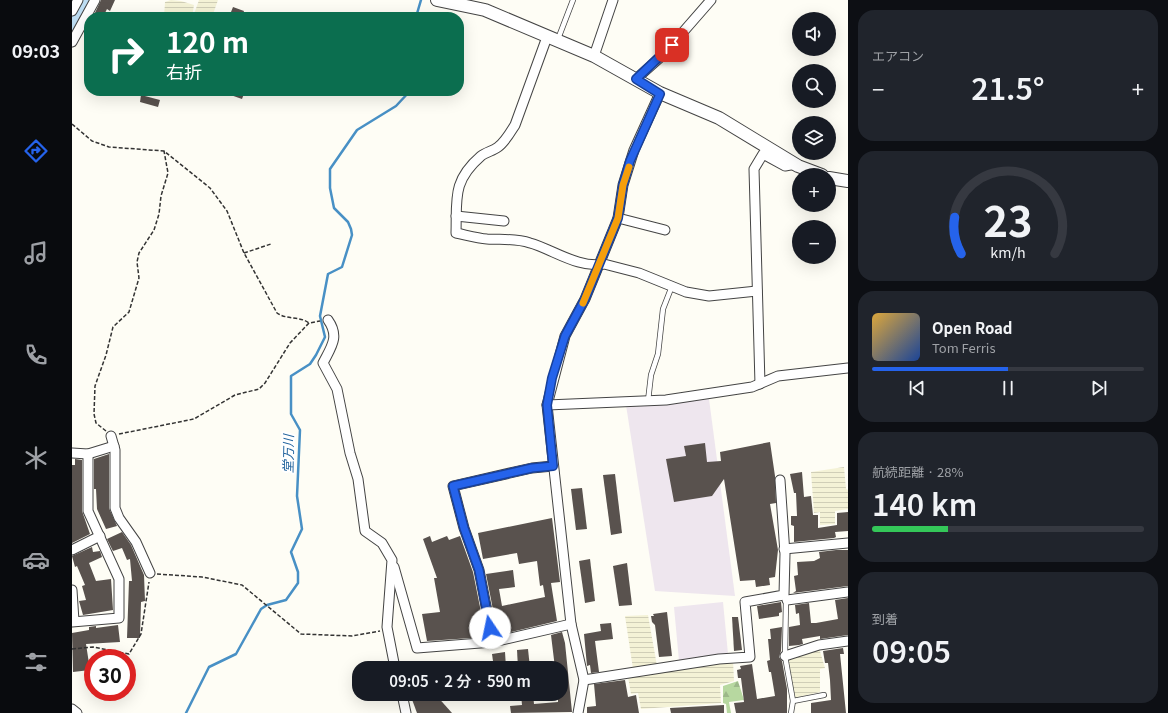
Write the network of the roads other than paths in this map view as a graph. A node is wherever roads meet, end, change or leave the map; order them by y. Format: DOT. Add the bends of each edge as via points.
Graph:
graph roads {
  1 [pos="78,0"];
  2 [pos="95,0"];
  3 [pos="437,0"];
  4 [pos="573,0"];
  5 [pos="613,0"];
  6 [pos="711,0"];
  7 [pos="465,3"];
  8 [pos="72,11"];
  9 [pos="88,12"];
  10 [pos="84,20"];
  11 [pos="552,39"];
  12 [pos="72,42"];
  13 [pos="594,56"];
  14 [pos="636,79"];
  15 [pos="660,94"];
  16 [pos="796,164"];
  17 [pos="805,168"];
  18 [pos="836,179"];
  19 [pos="848,181"];
  20 [pos="456,216"];
  21 [pos="618,218"];
  22 [pos="504,221"];
  23 [pos="665,230"];
  24 [pos="598,265"];
  25 [pos="672,286"];
  26 [pos="757,291"];
  27 [pos="328,320"];
  28 [pos="848,368"];
  29 [pos="760,384"];
  30 [pos="648,401"];
  31 [pos="547,405"];
  32 [pos="111,436"];
  33 [pos="114,446"];
  34 [pos="72,453"];
  35 [pos="88,454"];
  36 [pos="553,466"];
  37 [pos="780,480"];
  38 [pos="100,536"];
  39 [pos="848,543"];
  40 [pos="784,549"];
  41 [pos="72,550"];
  42 [pos="392,560"];
  43 [pos="150,573"];
  44 [pos="72,590"];
  45 [pos="848,592"];
  46 [pos="786,598"];
  47 [pos="73,621"];
  48 [pos="571,624"];
  49 [pos="848,641"];
  50 [pos="493,642"];
  51 [pos="785,656"];
  52 [pos="394,661"];
  53 [pos="584,680"];
  54 [pos="824,695"];
  55 [pos="403,701"];
  56 [pos="793,701"];
  57 [pos="72,709"];
  58 [pos="77,713"];
  59 [pos="406,713"];
  60 [pos="578,713"];
  61 [pos="791,713"];
  1 -- 8 [label="street"];
  2 -- 9 [label="street"];
  3 -- 7 [label="street"];
  4 -- 11 [label="lane"];
  5 -- 13 [label="street"];
  6 -- 14 [label="street" via="663,55"];
  7 -- 11 [label="street"];
  10 -- 12 [label="street"];
  11 -- 13 [label="street"];
  11 -- 20 [label="street" via="509,135 498,147 482,156 464,175 456,197"];
  13 -- 14 [label="street"];
  14 -- 15 [label="street"];
  15 -- 16 [label="street" via="719,118"];
  15 -- 21 [label="street" via="634,150 623,185"];
  16 -- 17 [label="street"];
  16 -- 26 [label="street" via="785,166 763,154 754,169"];
  18 -- 19 [label="street"];
  20 -- 22 [label="street"];
  20 -- 24 [label="street" via="456,233 530,243 555,254"];
  21 -- 23 [label="street"];
  21 -- 24 [label="street"];
  24 -- 25 [label="street" via="604,264 639,273"];
  24 -- 31 [label="street" via="585,299 565,336"];
  25 -- 26 [label="street" via="686,292 709,296"];
  25 -- 30 [label="lane" via="663,309 658,354 651,375"];
  26 -- 29 [label="street"];
  27 -- 42 [label="street" via="335,339 323,363 337,389 358,479 365,531 382,544"];
  28 -- 29 [label="street" via="778,376"];
  29 -- 30 [label="street"];
  30 -- 31 [label="street"];
  31 -- 36 [label="street"];
  32 -- 33 [label="street"];
  33 -- 35 [label="street"];
  33 -- 43 [label="street" via="115,508 136,542"];
  34 -- 35 [label="street"];
  35 -- 38 [label="street" via="88,511"];
  36 -- 48 [label="street"];
  36 -- 50 [label="street" via="532,468 453,486 479,570"];
  37 -- 40 [label="street"];
  38 -- 41 [label="street"];
  38 -- 47 [label="street" via="119,579 119,618"];
  39 -- 40 [label="street"];
  40 -- 46 [label="street"];
  42 -- 50 [label="street" via="417,648"];
  42 -- 52 [label="street" via="387,626"];
  44 -- 47 [label="street"];
  45 -- 46 [label="street"];
  46 -- 51 [label="lane"];
  46 -- 53 [label="street" via="745,602 750,657"];
  48 -- 50 [label="street"];
  48 -- 53 [label="street"];
  49 -- 51 [label="street"];
  51 -- 56 [label="lane"];
  53 -- 60 [label="street"];
  54 -- 56 [label="lane"];
  55 -- 59 [label="street"];
  56 -- 61 [label="lane"];
  57 -- 58 [label="street"];
}
